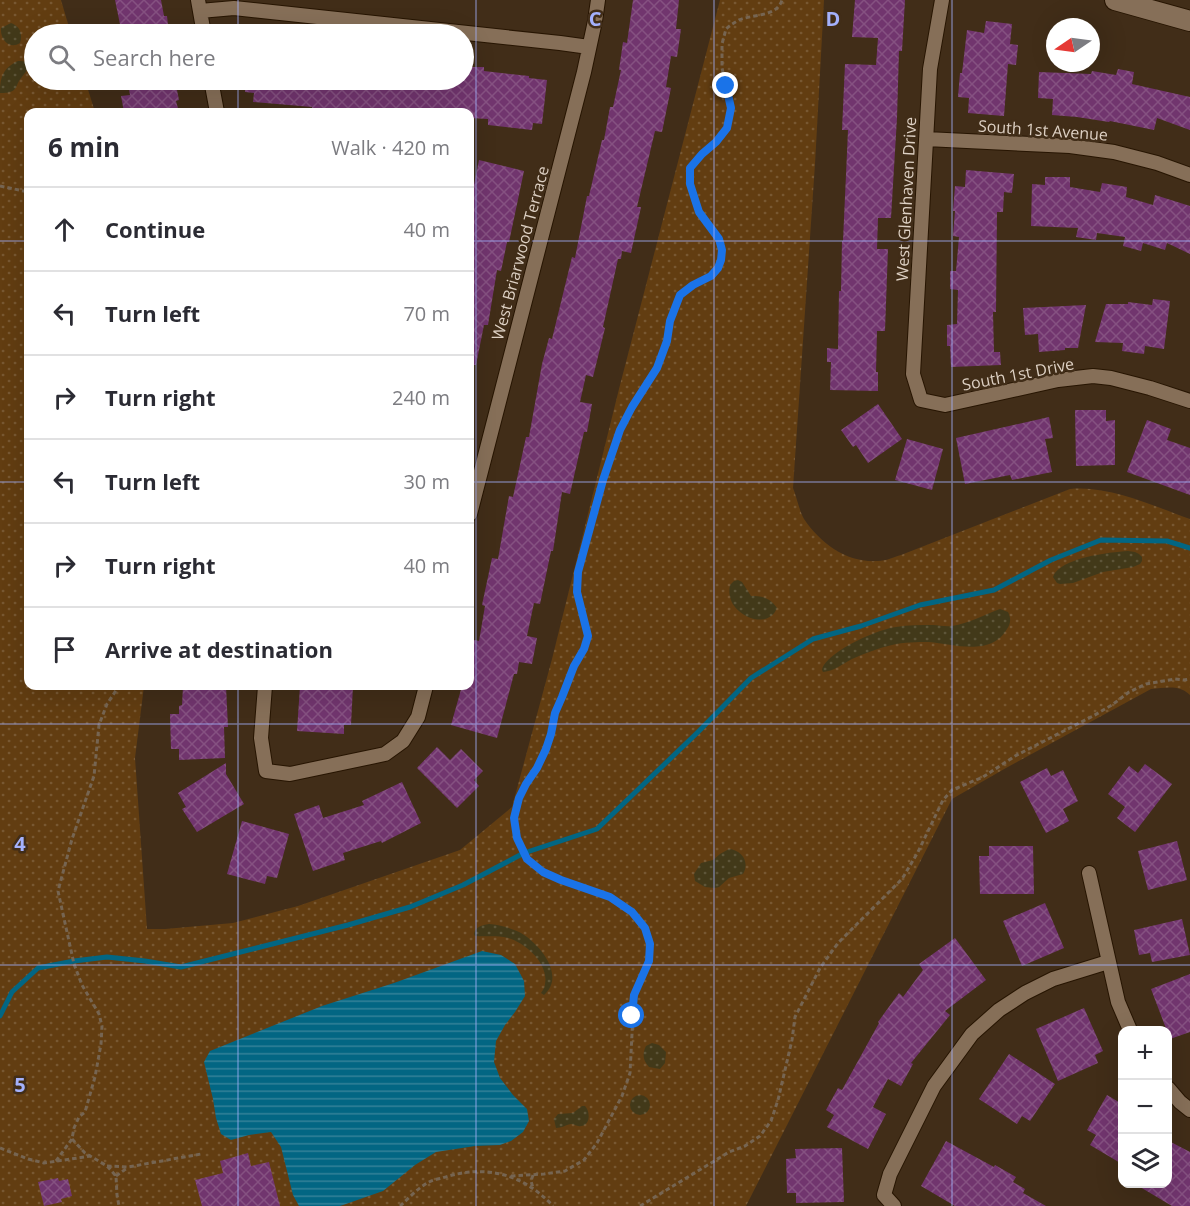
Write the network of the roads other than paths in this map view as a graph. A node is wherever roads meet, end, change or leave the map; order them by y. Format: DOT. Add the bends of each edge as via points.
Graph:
graph roads {
  1 [pos="598,0"];
  2 [pos="942,0"];
  3 [pos="1115,0"];
  4 [pos="199,5"];
  5 [pos="1190,21"];
  6 [pos="202,24"];
  7 [pos="383,24"];
  8 [pos="474,34"];
  9 [pos="589,47"];
  10 [pos="213,90"];
  11 [pos="216,108"];
  12 [pos="926,139"];
  13 [pos="1190,175"];
  14 [pos="921,400"];
  15 [pos="1190,401"];
  16 [pos="474,499"];
  17 [pos="265,690"];
  18 [pos="425,690"];
  19 [pos="1089,873"];
  20 [pos="1108,962"];
  21 [pos="1128,1026"];
  22 [pos="1172,1093"];
  23 [pos="1190,1110"];
  24 [pos="894,1206"];
  1 -- 9 [label="street, West Briarwood Terrace"];
  2 -- 12 [label="street, West Glenhaven Drive" via="930,69"];
  3 -- 5 [label="street"];
  4 -- 6 [label="street"];
  4 -- 7 [label="street"];
  8 -- 9 [label="street"];
  9 -- 16 [label="street, West Briarwood Terrace"];
  10 -- 11 [label="street"];
  12 -- 13 [label="street, South 1st Avenue" via="1070,146 1114,152"];
  12 -- 14 [label="street, West Glenhaven Drive" via="913,374"];
  14 -- 15 [label="street, South 1st Drive" via="945,405 1093,376"];
  17 -- 18 [label="street" via="261,738 266,771 290,774 385,754 403,741 418,717"];
  19 -- 20 [label="street"];
  20 -- 21 [label="street"];
  20 -- 24 [label="street" via="1053,978 999,1010 972,1034 934,1086 890,1174 884,1195"];
  22 -- 23 [label="street"];
}
